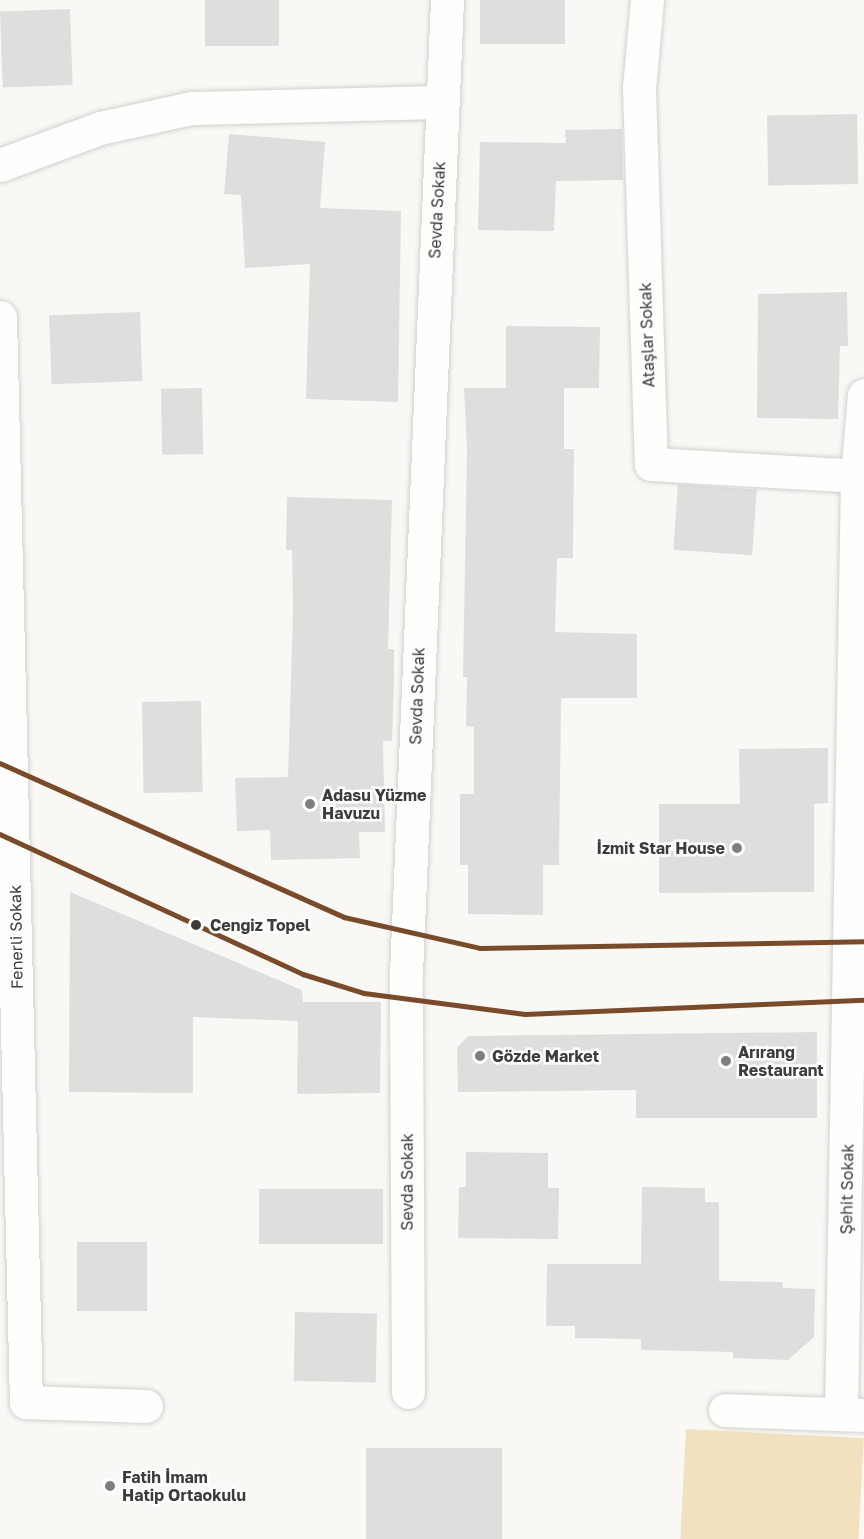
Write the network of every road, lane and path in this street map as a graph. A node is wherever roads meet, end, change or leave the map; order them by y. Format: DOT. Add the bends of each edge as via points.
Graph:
graph roads {
  1 [pos="447,0"];
  2 [pos="647,0"];
  3 [pos="442,102"];
  4 [pos="0,165"];
  5 [pos="0,316"];
  6 [pos="864,395"];
  7 [pos="856,476"];
  8 [pos="11,1213"];
  9 [pos="408,1392"];
  10 [pos="146,1406"];
  11 [pos="725,1410"];
  12 [pos="853,1415"];
  1 -- 3 [label="street, Sevda Sokak"];
  2 -- 7 [label="street, Ataşlar Sokak" via="639,88 651,464"];
  3 -- 4 [label="street" via="192,108 100,128"];
  3 -- 9 [label="street, Sevda Sokak" via="406,974"];
  5 -- 8 [label="street, Fenerli Sokak"];
  6 -- 7 [label="street, Şehit Sokak"];
  7 -- 12 [label="street, Şehit Sokak"];
  8 -- 10 [label="street, Fenerli Sokak" via="26,1402"];
  11 -- 12 [label="street"];
}
